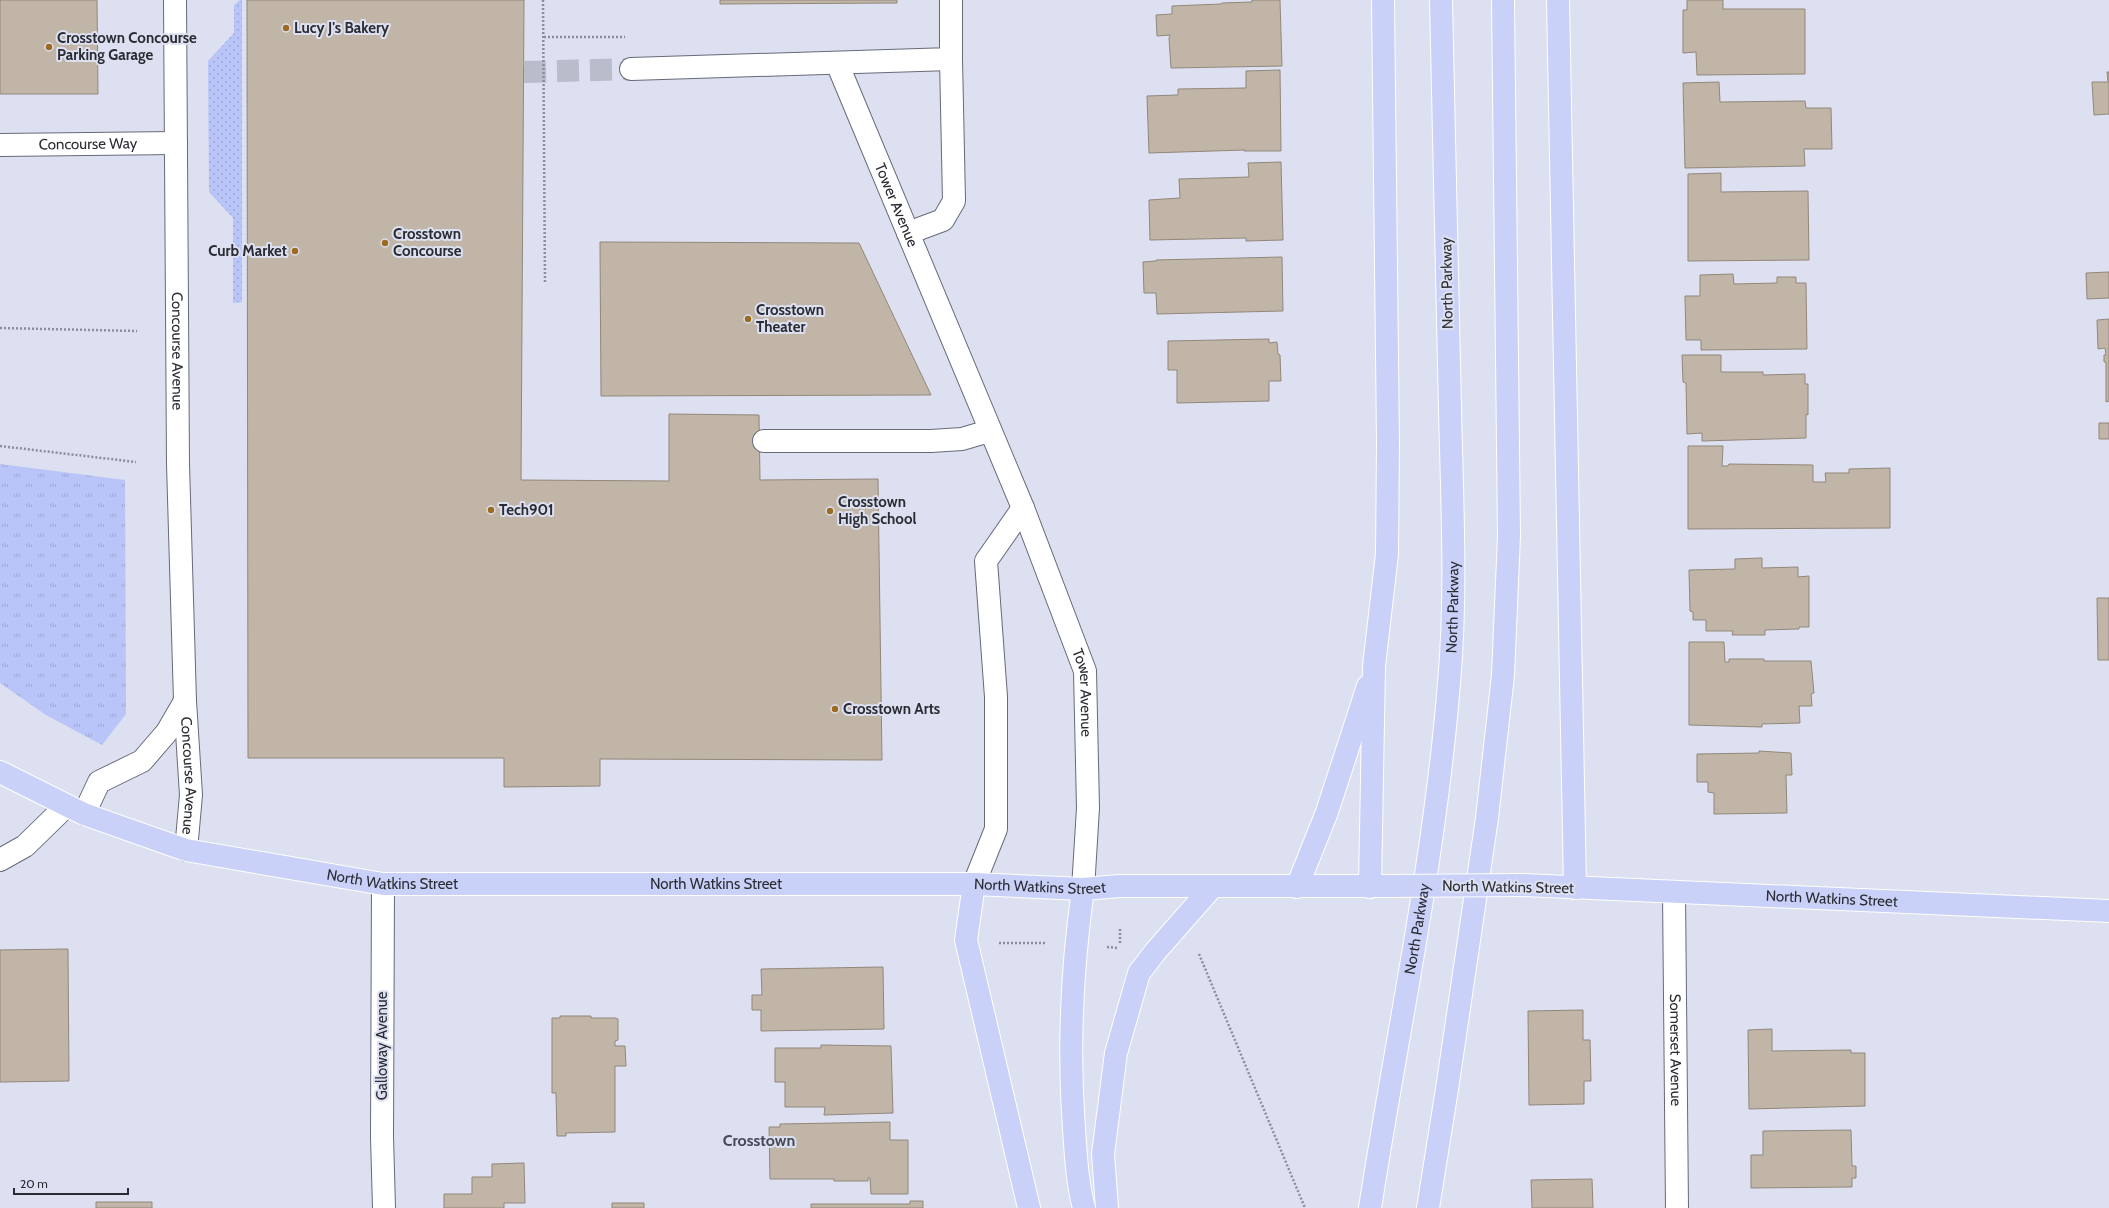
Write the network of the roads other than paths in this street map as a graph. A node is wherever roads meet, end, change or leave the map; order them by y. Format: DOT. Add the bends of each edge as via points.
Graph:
graph roads {
  1 [pos="175,0"];
  2 [pos="951,0"];
  3 [pos="1383,0"];
  4 [pos="1441,0"];
  5 [pos="1503,0"];
  6 [pos="1558,0"];
  7 [pos="951,59"];
  8 [pos="837,63"];
  9 [pos="631,69"];
  10 [pos="176,143"];
  11 [pos="0,145"];
  12 [pos="908,233"];
  13 [pos="990,431"];
  14 [pos="764,442"];
  15 [pos="1022,508"];
  16 [pos="1374,666"];
  17 [pos="185,701"];
  18 [pos="0,772"];
  19 [pos="74,811"];
  20 [pos="186,850"];
  21 [pos="0,860"];
  22 [pos="383,884"];
  23 [pos="974,884"];
  24 [pos="1213,886"];
  25 [pos="1380,886"];
  26 [pos="1297,887"];
  27 [pos="1575,888"];
  28 [pos="1083,889"];
  29 [pos="1674,892"];
  30 [pos="2109,911"];
  31 [pos="384,1208"];
  32 [pos="1029,1208"];
  33 [pos="1084,1208"];
  34 [pos="1107,1208"];
  35 [pos="1370,1208"];
  36 [pos="1428,1208"];
  37 [pos="1677,1208"];
  1 -- 10 [label="street, Concourse Avenue"];
  2 -- 7 [label="street"];
  3 -- 16 [label="main road" via="1387,554"];
  4 -- 35 [label="main road, North Parkway" via="1453,554 1450,682 1413,958 1386,1103"];
  5 -- 36 [label="main road" via="1508,536 1503,675 1486,818"];
  6 -- 27 [label="main road"];
  7 -- 8 [label="street"];
  7 -- 12 [label="street" via="954,201 943,220"];
  8 -- 9 [label="street"];
  8 -- 12 [label="street, Tower Avenue"];
  10 -- 11 [label="street, Concourse Way"];
  10 -- 17 [label="street, Concourse Avenue" via="178,464"];
  12 -- 13 [label="street, Tower Avenue"];
  13 -- 14 [label="street" via="962,439 931,441"];
  13 -- 15 [label="street, Tower Avenue"];
  15 -- 23 [label="street" via="986,560 996,697 996,829"];
  15 -- 28 [label="street, Tower Avenue" via="1085,670 1088,808"];
  16 -- 25 [label="main road"];
  16 -- 26 [label="main road" via="1327,812"];
  17 -- 19 [label="street, Concourse Avenue" via="167,732 142,761 99,782"];
  17 -- 20 [label="street, Concourse Avenue" via="191,795"];
  18 -- 19 [label="main road, North Watkins Street"];
  19 -- 20 [label="main road, North Watkins Street"];
  19 -- 21 [label="street" via="25,846"];
  20 -- 22 [label="main road, North Watkins Street"];
  22 -- 23 [label="main road, North Watkins Street"];
  22 -- 31 [label="street, Galloway Avenue"];
  23 -- 28 [label="main road, North Watkins Street"];
  23 -- 32 [label="main road" via="966,940"];
  24 -- 26 [label="main road, North Watkins Street"];
  24 -- 28 [label="main road, North Watkins Street" via="1120,886"];
  24 -- 34 [label="main road" via="1139,973 1116,1053 1103,1154"];
  25 -- 26 [label="main road, North Watkins Street"];
  25 -- 27 [label="main road, North Watkins Street, bridge" via="1522,885"];
  27 -- 29 [label="main road, North Watkins Street"];
  28 -- 33 [label="main road" via="1075,944 1071,1085 1079,1188"];
  29 -- 30 [label="main road, North Watkins Street"];
  29 -- 37 [label="street, Somerset Avenue"];
}
